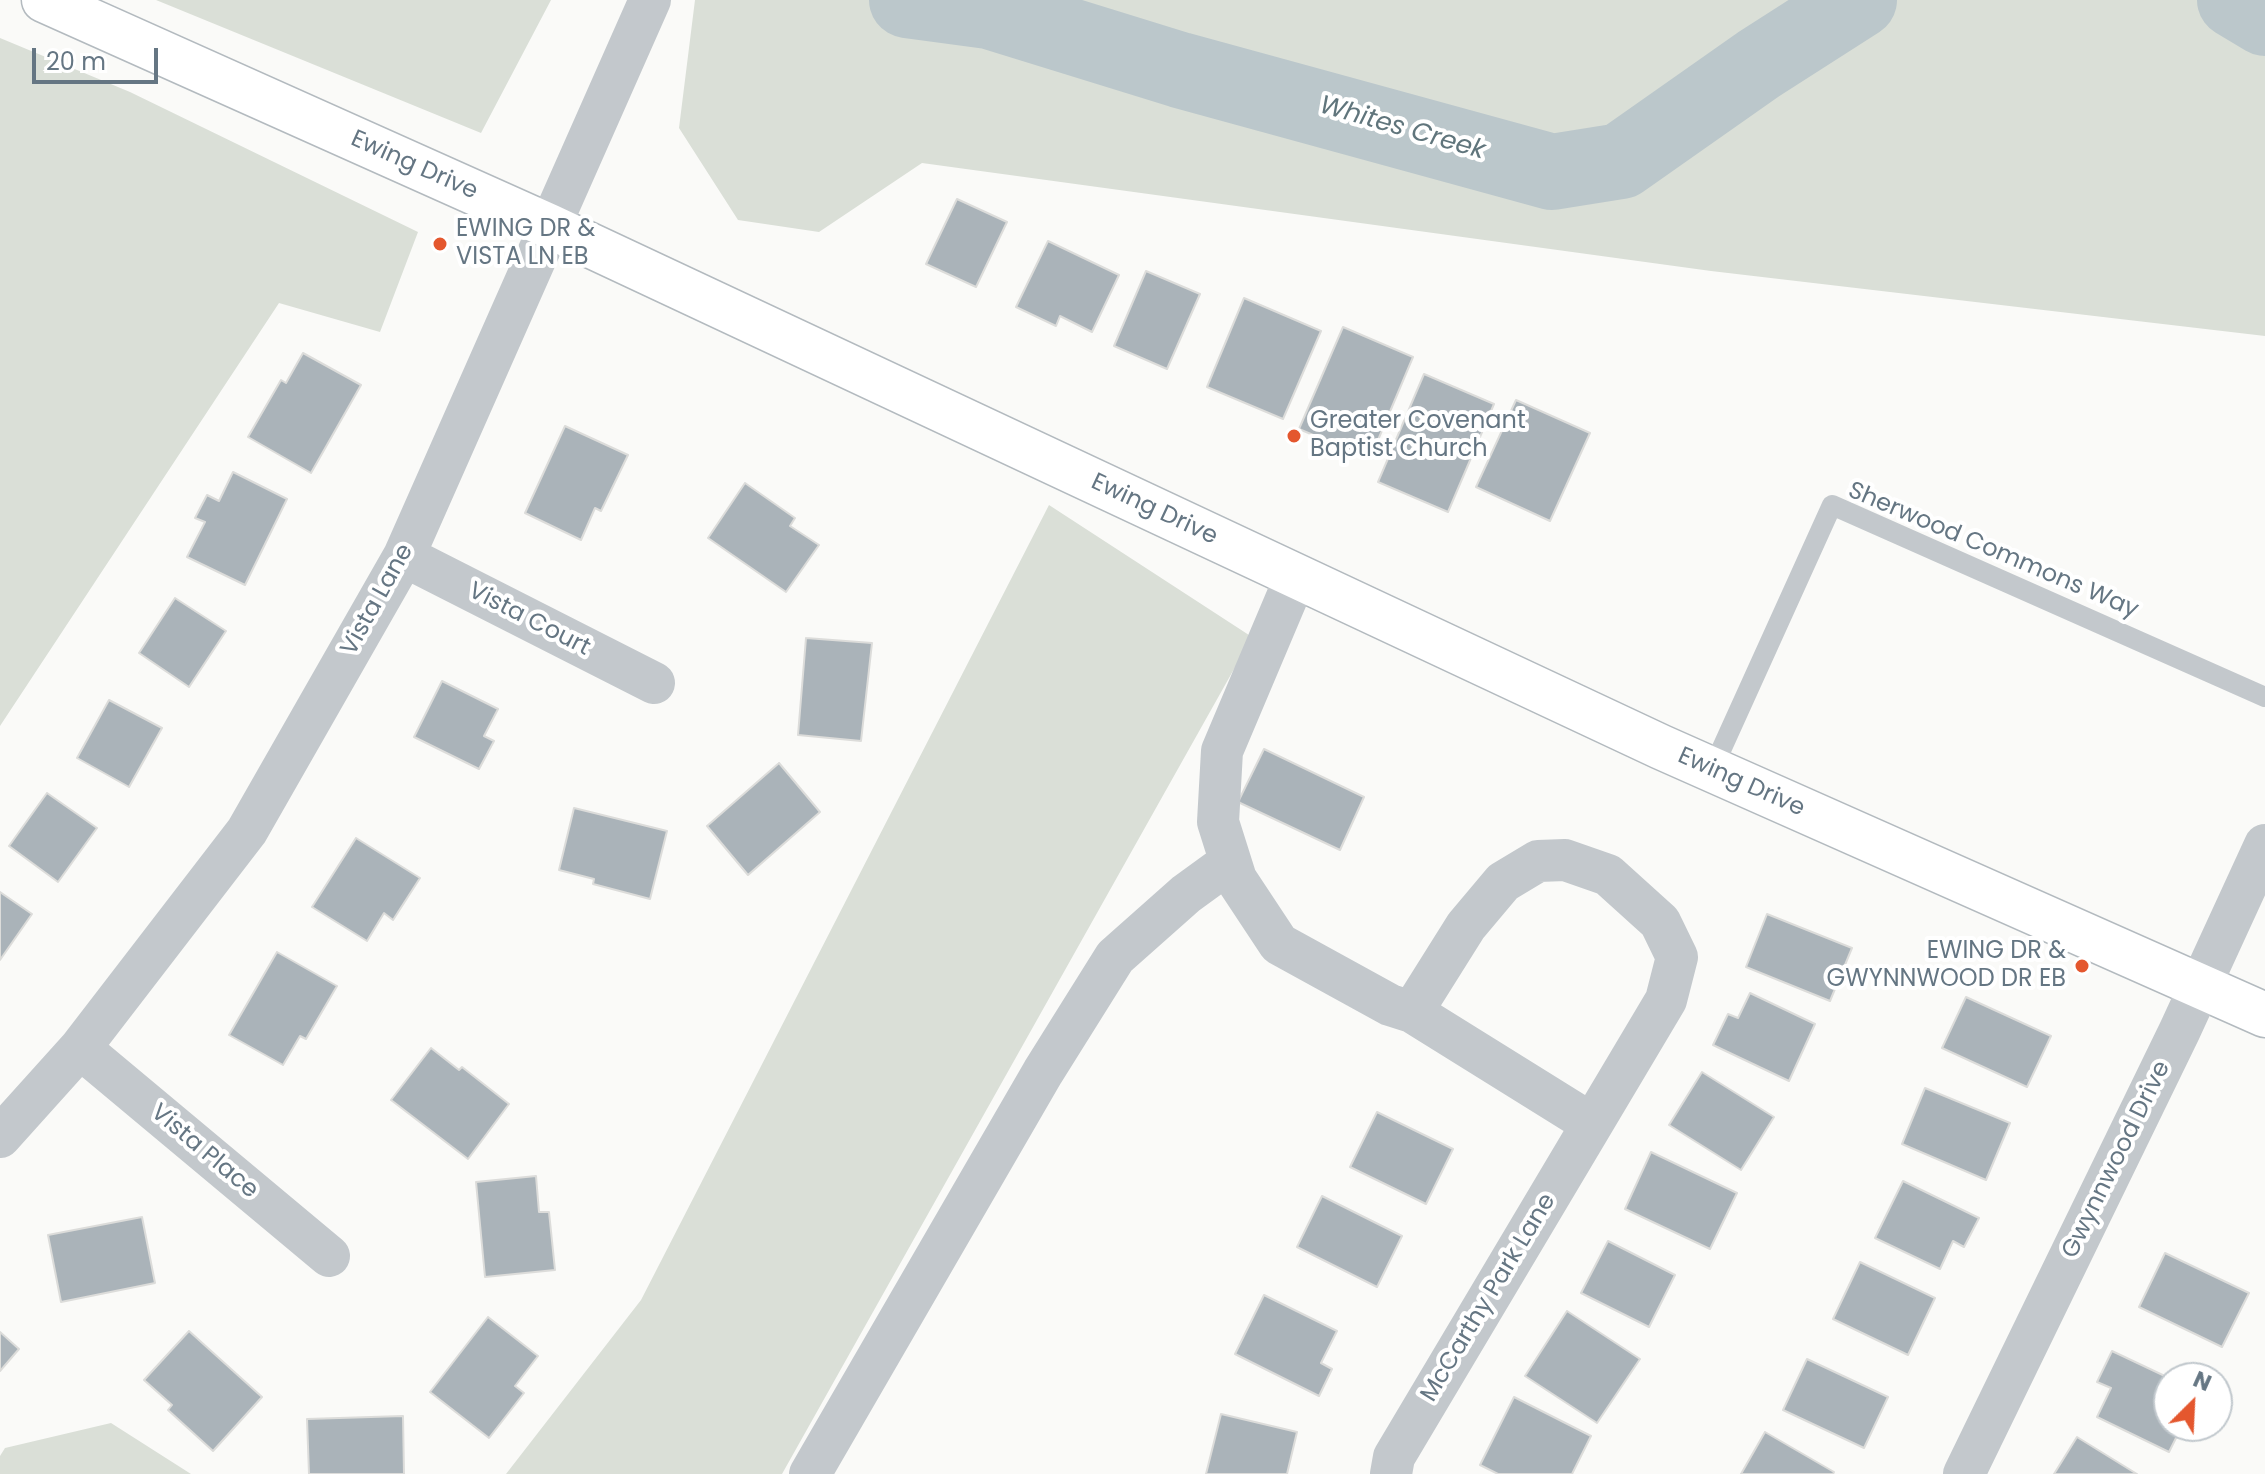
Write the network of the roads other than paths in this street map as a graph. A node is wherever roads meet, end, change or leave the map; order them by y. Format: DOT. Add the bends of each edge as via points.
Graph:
graph roads {
  1 [pos="44,0"];
  2 [pos="649,3"];
  3 [pos="549,226"];
  4 [pos="404,556"];
  5 [pos="1296,576"];
  6 [pos="654,683"];
  7 [pos="2265,697"];
  8 [pos="1712,770"];
  9 [pos="2265,845"];
  10 [pos="1230,862"];
  11 [pos="2200,987"];
  12 [pos="1412,1012"];
  13 [pos="2265,1015"];
  14 [pos="80,1048"];
  15 [pos="1592,1124"];
  16 [pos="0,1137"];
  17 [pos="329,1256"];
  18 [pos="810,1474"];
  19 [pos="1391,1474"];
  20 [pos="1964,1474"];
  1 -- 3 [label="street, Ewing Drive"];
  2 -- 3 [label="street, Vista Lane"];
  3 -- 4 [label="street, Vista Lane"];
  3 -- 5 [label="street, Ewing Drive"];
  4 -- 6 [label="street, Vista Court"];
  4 -- 14 [label="street, Vista Lane" via="247,831"];
  5 -- 8 [label="street, Ewing Drive"];
  5 -- 10 [label="street" via="1222,751 1218,822"];
  7 -- 8 [label="lane, Sherwood Commons Way" via="1832,505"];
  8 -- 11 [label="street, Ewing Drive"];
  9 -- 11 [label="street, Gwynnwood Drive"];
  10 -- 12 [label="street" via="1279,944"];
  10 -- 18 [label="street" via="1115,957"];
  11 -- 13 [label="street, Ewing Drive"];
  11 -- 20 [label="street, Gwynnwood Drive"];
  12 -- 15 [label="street"];
  12 -- 15 [label="street" via="1466,926 1503,882 1538,861 1565,860 1608,875 1660,922 1677,957 1666,1000"];
  14 -- 16 [label="street, Vista Lane"];
  14 -- 17 [label="street, Vista Place"];
  15 -- 19 [label="street, McCarthy Park Lane" via="1394,1457"];
}
